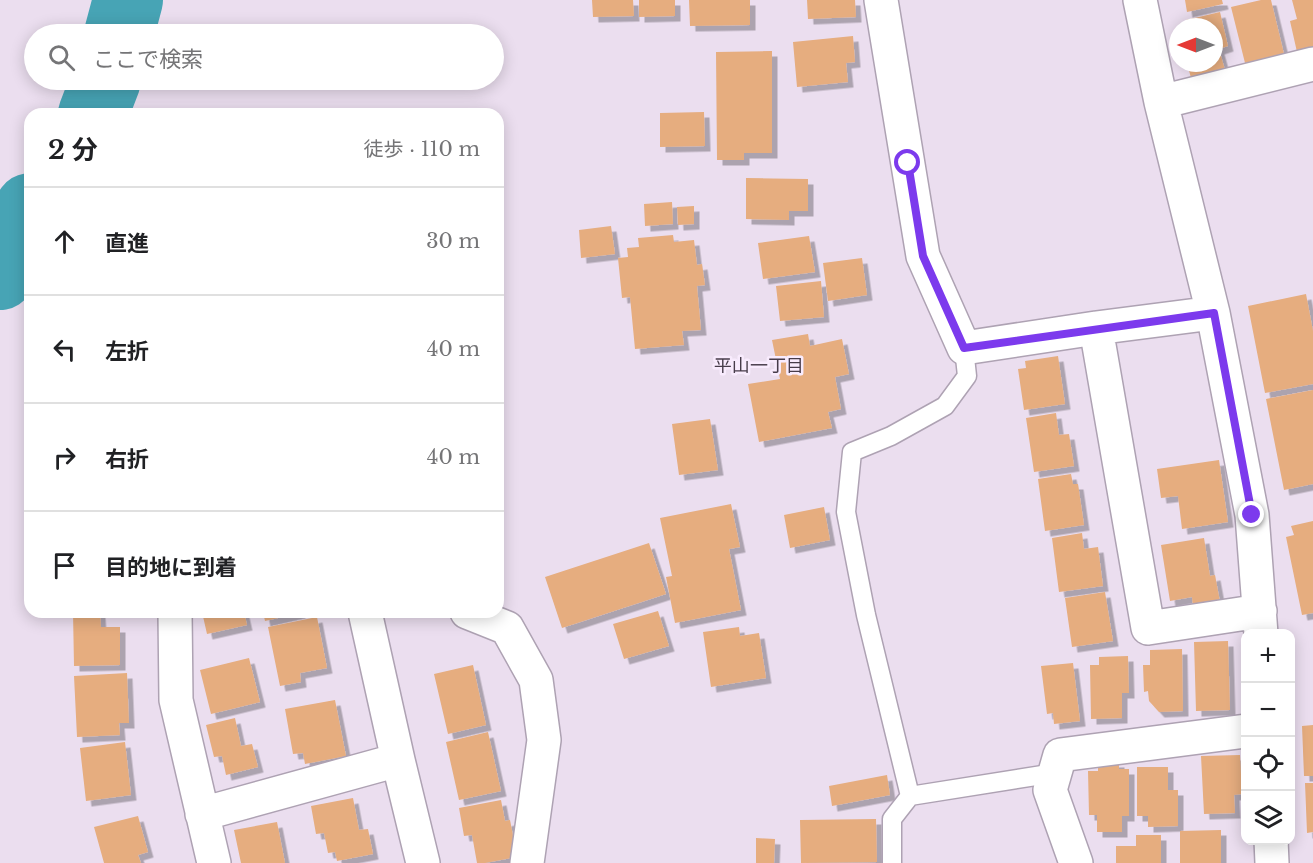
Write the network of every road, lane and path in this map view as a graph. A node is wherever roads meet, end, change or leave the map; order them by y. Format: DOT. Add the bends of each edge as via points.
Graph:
graph roads {
  1 [pos="881,0"];
  2 [pos="1140,0"];
  3 [pos="1313,64"];
  4 [pos="1161,102"];
  5 [pos="1214,313"];
  6 [pos="1096,328"];
  7 [pos="964,348"];
  8 [pos="175,618"];
  9 [pos="366,618"];
  10 [pos="482,618"];
  11 [pos="1261,622"];
  12 [pos="1241,732"];
  13 [pos="398,760"];
  14 [pos="1055,773"];
  15 [pos="910,796"];
  16 [pos="202,814"];
  17 [pos="1271,845"];
  18 [pos="214,863"];
  19 [pos="423,863"];
  20 [pos="527,863"];
  21 [pos="892,863"];
  22 [pos="1076,863"];
  23 [pos="1272,863"];
  1 -- 7 [label="street" via="923,256"];
  2 -- 4 [label="street"];
  3 -- 4 [label="street"];
  4 -- 5 [label="street"];
  5 -- 6 [label="street"];
  5 -- 11 [label="street" via="1252,515"];
  6 -- 7 [label="street"];
  6 -- 11 [label="street" via="1148,628"];
  7 -- 15 [label="lane" via="967,376 945,406 852,452 846,512 866,615"];
  8 -- 16 [label="street" via="176,700"];
  9 -- 13 [label="street"];
  10 -- 20 [label="street" via="507,628 536,680 544,740"];
  12 -- 14 [label="street" via="1060,755"];
  13 -- 16 [label="street"];
  13 -- 19 [label="street"];
  14 -- 15 [label="lane"];
  14 -- 22 [label="street" via="1050,790"];
  15 -- 21 [label="lane" via="892,819"];
  16 -- 18 [label="street"];
  17 -- 23 [label="street"];
}
